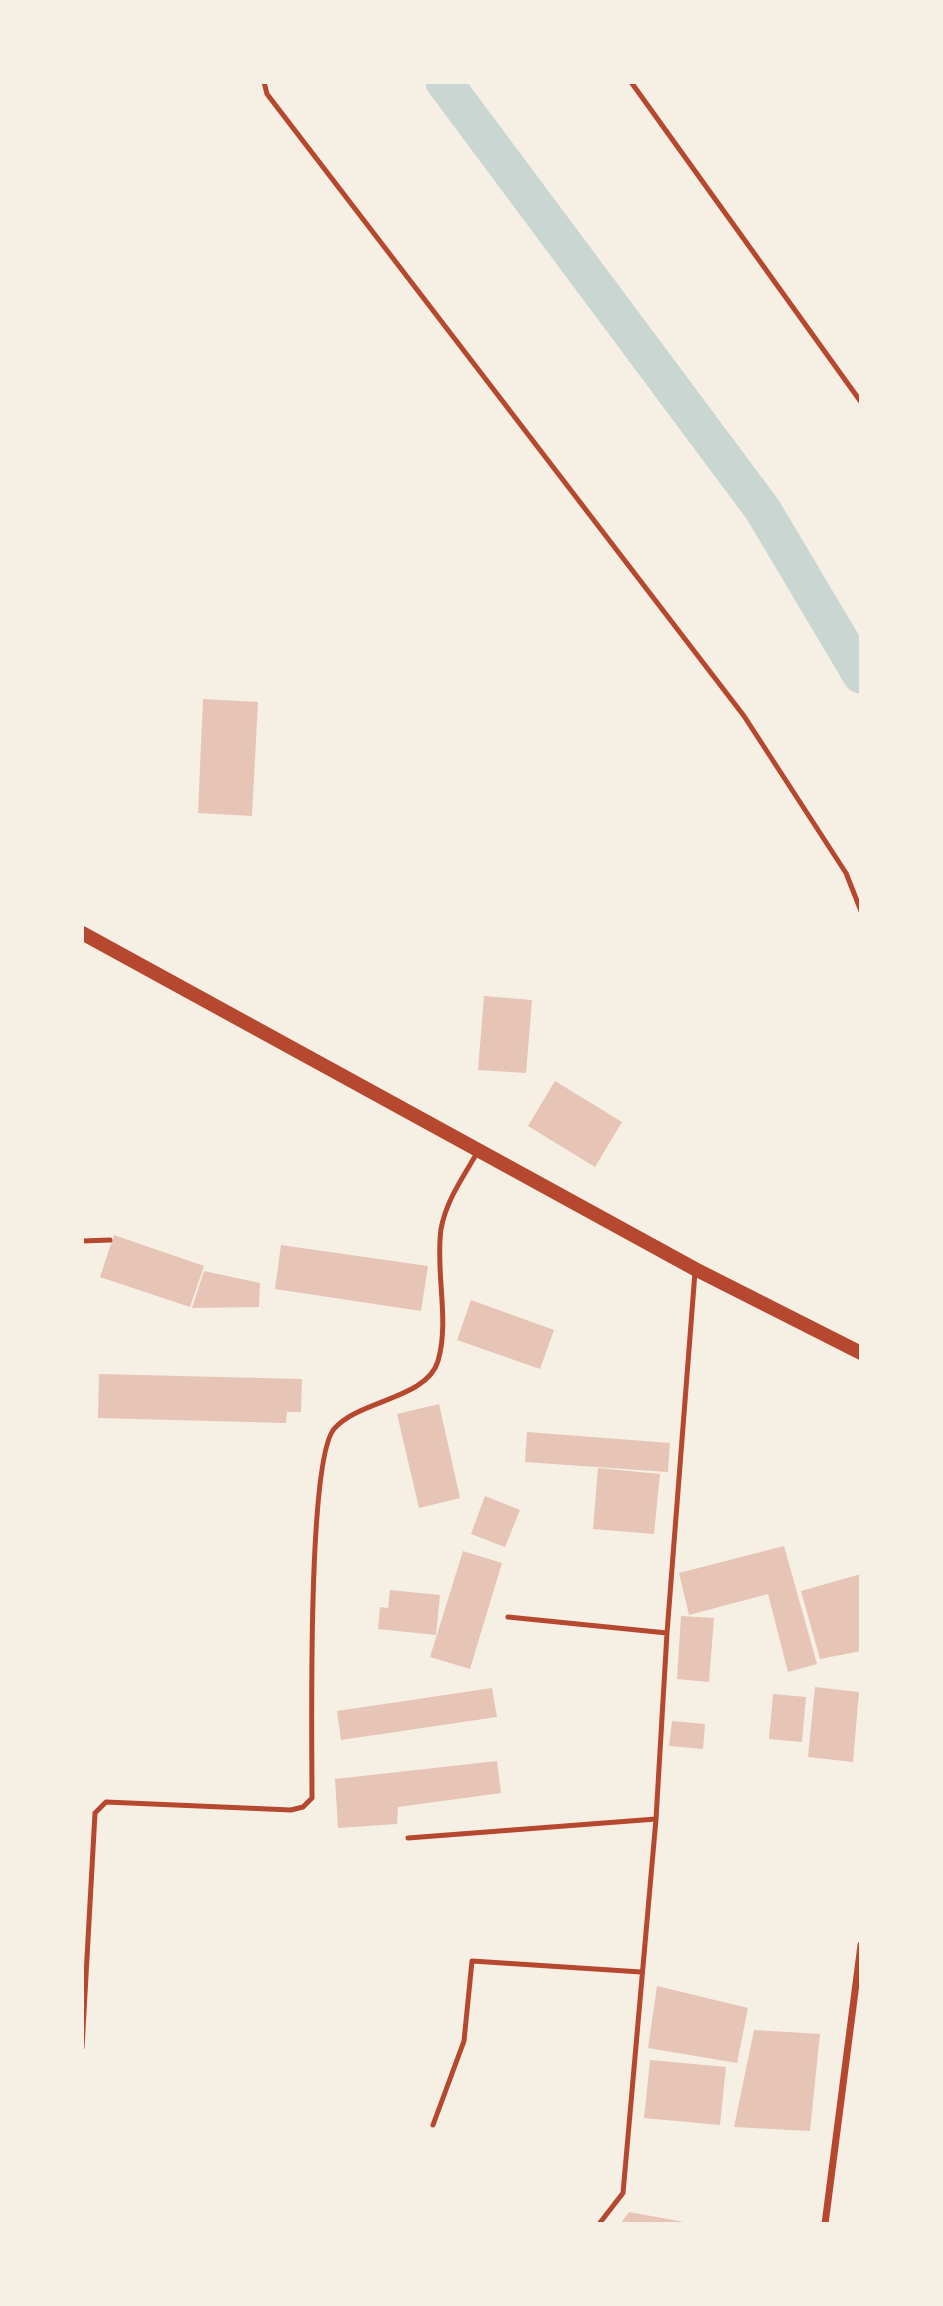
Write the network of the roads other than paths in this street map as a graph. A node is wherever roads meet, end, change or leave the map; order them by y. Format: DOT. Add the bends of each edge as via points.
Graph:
graph roads {
  1 [pos="264,82"];
  2 [pos="631,82"];
  3 [pos="861,402"];
  4 [pos="861,911"];
  5 [pos="82,933"];
  6 [pos="480,1148"];
  7 [pos="110,1240"];
  8 [pos="82,1241"];
  9 [pos="695,1269"];
  10 [pos="861,1353"];
  11 [pos="508,1617"];
  12 [pos="667,1633"];
  13 [pos="656,1819"];
  14 [pos="408,1838"];
  15 [pos="861,1945"];
  16 [pos="641,1972"];
  17 [pos="82,2048"];
  18 [pos="433,2125"];
  19 [pos="599,2224"];
  20 [pos="825,2224"];
  1 -- 4 [label="lane" via="267,94 744,716 846,873"];
  2 -- 3 [label="lane"];
  5 -- 6 [label="main road"];
  6 -- 9 [label="main road"];
  6 -- 17 [label="lane" via="448,1202 441,1230 438,1362 426,1381 346,1418 333,1430 326,1447 313,1618 312,1798 291,1810 106,1802 95,1813"];
  7 -- 8 [label="lane"];
  9 -- 10 [label="main road"];
  9 -- 12 [label="lane"];
  11 -- 12 [label="lane"];
  12 -- 13 [label="lane"];
  13 -- 14 [label="lane"];
  13 -- 16 [label="lane"];
  15 -- 20 [label="street"];
  16 -- 18 [label="lane" via="472,1961 464,2041"];
  16 -- 19 [label="lane" via="623,2193"];
}
